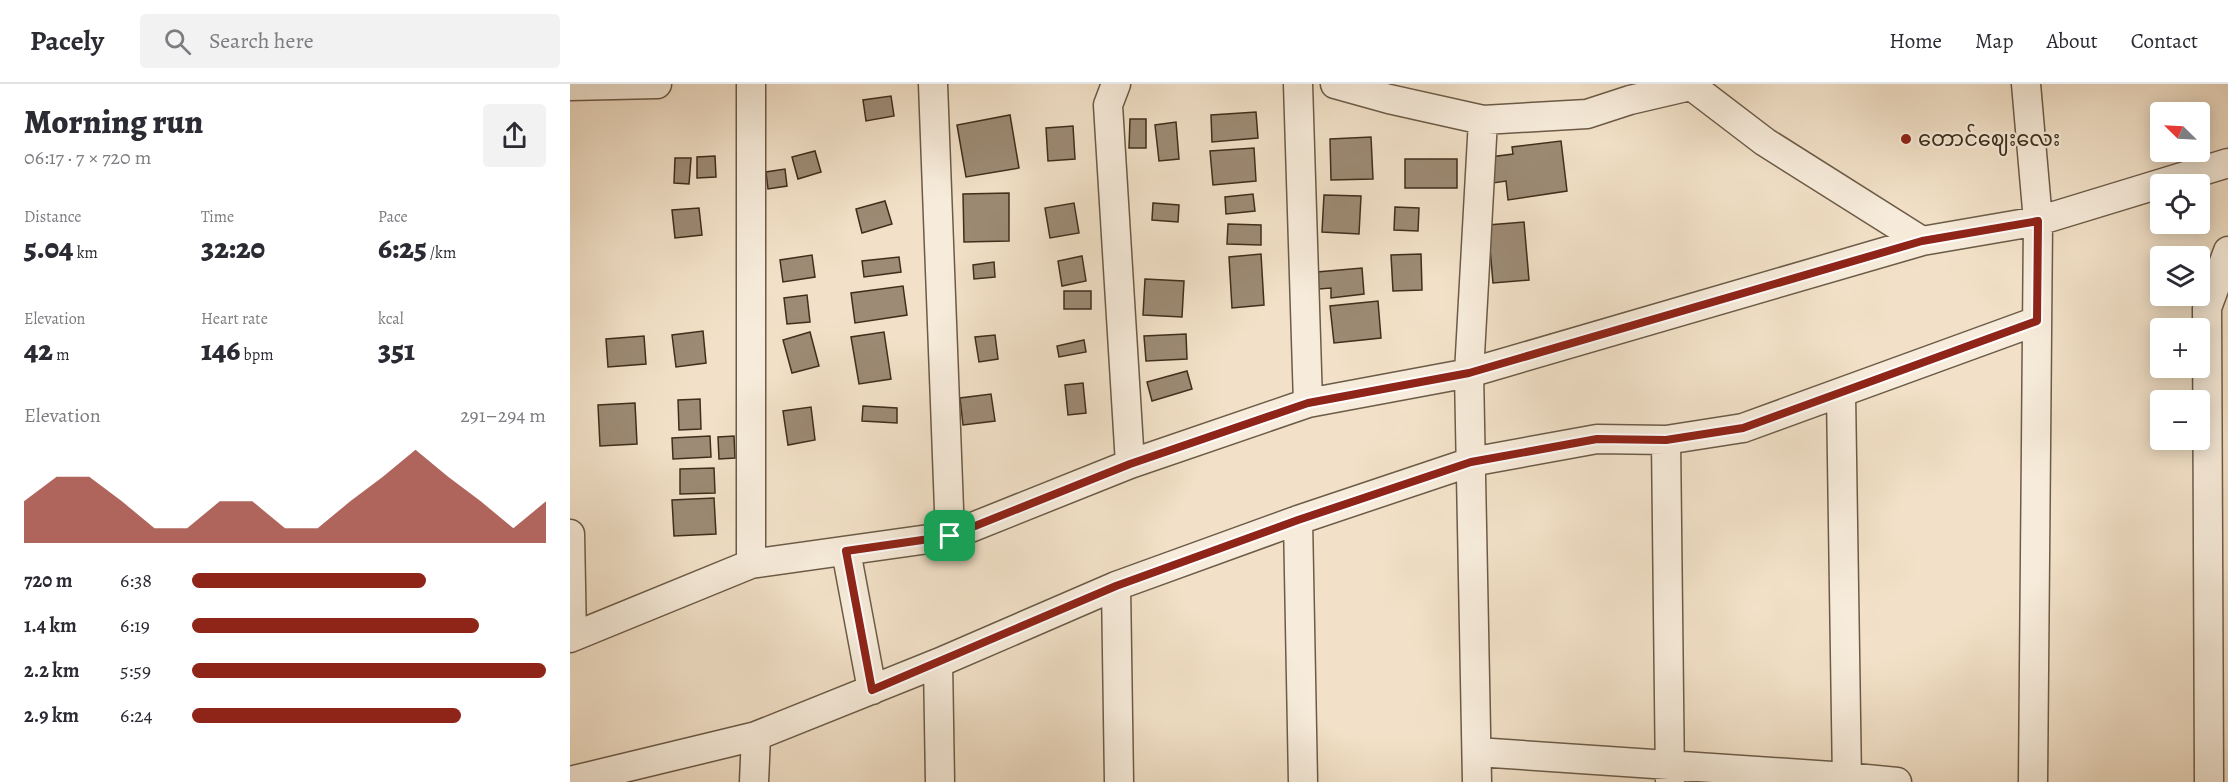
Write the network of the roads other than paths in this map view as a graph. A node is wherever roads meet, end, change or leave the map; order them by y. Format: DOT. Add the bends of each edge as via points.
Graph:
graph roads {
  1 [pos="657,84"];
  2 [pos="751,84"];
  3 [pos="933,84"];
  4 [pos="1116,84"];
  5 [pos="1298,84"];
  6 [pos="1335,84"];
  7 [pos="2026,84"];
  8 [pos="1689,85"];
  9 [pos="570,86"];
  10 [pos="1483,120"];
  11 [pos="2228,163"];
  12 [pos="2038,221"];
  13 [pos="1922,241"];
  14 [pos="2228,251"];
  15 [pos="2037,321"];
  16 [pos="1469,373"];
  17 [pos="1841,394"];
  18 [pos="1308,403"];
  19 [pos="1666,440"];
  20 [pos="1471,462"];
  21 [pos="1130,464"];
  22 [pos="1298,520"];
  23 [pos="570,534"];
  24 [pos="950,536"];
  25 [pos="846,551"];
  26 [pos="751,564"];
  27 [pos="1116,586"];
  28 [pos="571,638"];
  29 [pos="938,663"];
  30 [pos="872,690"];
  31 [pos="756,736"];
  32 [pos="1477,752"];
  33 [pos="1670,774"];
  34 [pos="1846,779"];
  35 [pos="570,781"];
  36 [pos="754,782"];
  37 [pos="940,782"];
  38 [pos="1119,782"];
  39 [pos="1303,782"];
  40 [pos="1477,782"];
  41 [pos="1897,782"];
  42 [pos="2033,782"];
  43 [pos="2209,782"];
  1 -- 9 [label="street"];
  2 -- 26 [label="street"];
  3 -- 24 [label="street"];
  4 -- 21 [label="street" via="1108,105"];
  5 -- 18 [label="street"];
  6 -- 10 [label="street"];
  7 -- 12 [label="street"];
  8 -- 10 [label="street" via="1587,114"];
  8 -- 13 [label="street" via="1765,142"];
  10 -- 16 [label="street"];
  11 -- 12 [label="street"];
  12 -- 13 [label="street"];
  12 -- 15 [label="street"];
  13 -- 16 [label="street"];
  14 -- 43 [label="street" via="2207,308"];
  15 -- 17 [label="street"];
  15 -- 42 [label="street"];
  16 -- 18 [label="street"];
  16 -- 20 [label="street"];
  17 -- 19 [label="street" via="1743,428"];
  17 -- 34 [label="street"];
  18 -- 21 [label="street"];
  19 -- 20 [label="street" via="1597,439"];
  19 -- 33 [label="street"];
  20 -- 22 [label="street"];
  20 -- 32 [label="street"];
  21 -- 24 [label="street"];
  22 -- 27 [label="street"];
  22 -- 39 [label="street"];
  23 -- 28 [label="street"];
  24 -- 25 [label="street"];
  25 -- 26 [label="street"];
  25 -- 30 [label="street"];
  26 -- 28 [label="street"];
  27 -- 29 [label="street"];
  27 -- 38 [label="street"];
  29 -- 30 [label="street"];
  29 -- 37 [label="street"];
  30 -- 31 [label="street"];
  31 -- 35 [label="street"];
  31 -- 36 [label="street"];
  32 -- 33 [label="street"];
  32 -- 40 [label="street"];
  33 -- 34 [label="street"];
  34 -- 41 [label="street"];
}
